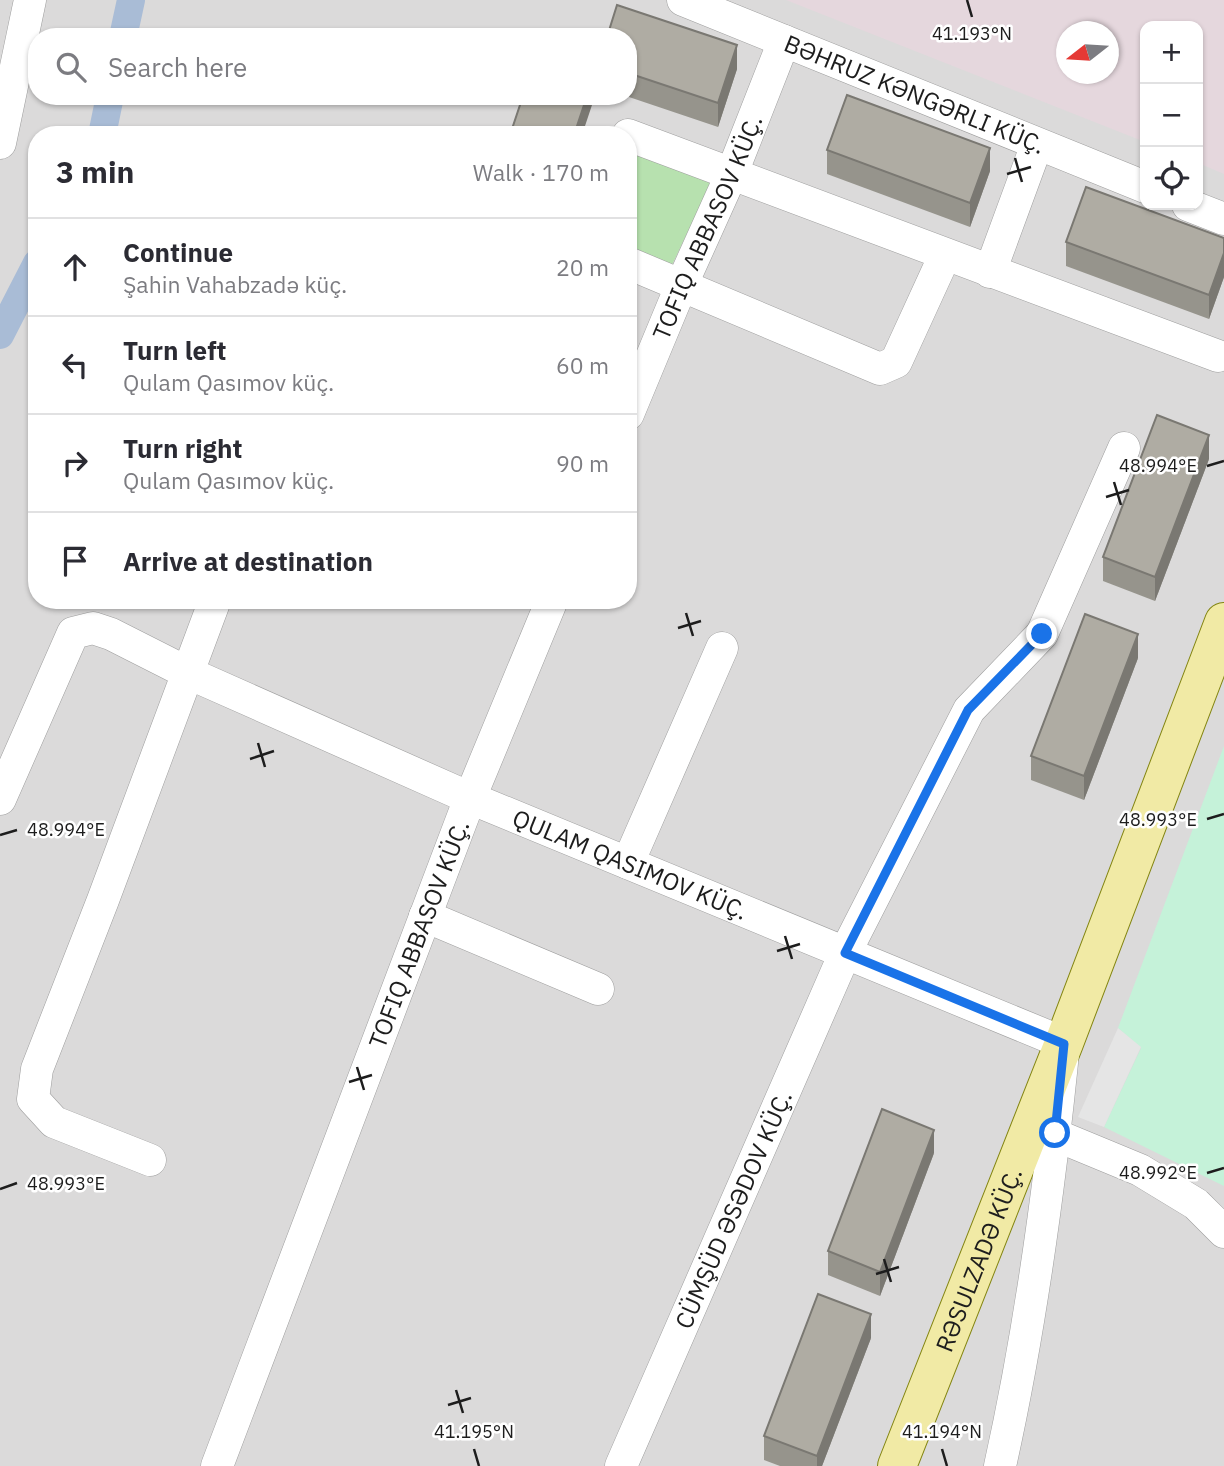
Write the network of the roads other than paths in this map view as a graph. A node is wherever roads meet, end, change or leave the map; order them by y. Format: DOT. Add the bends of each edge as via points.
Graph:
graph roads {
  1 [pos="30,0"];
  2 [pos="683,0"];
  3 [pos="784,41"];
  4 [pos="637,138"];
  5 [pos="0,143"];
  6 [pos="1037,144"];
  7 [pos="732,173"];
  8 [pos="1140,185"];
  9 [pos="1201,210"];
  10 [pos="1224,219"];
  11 [pos="945,255"];
  12 [pos="637,266"];
  13 [pos="990,272"];
  14 [pos="682,284"];
  15 [pos="1218,356"];
  16 [pos="637,392"];
  17 [pos="1124,448"];
  18 [pos="211,609"];
  19 [pos="548,609"];
  20 [pos="1224,622"];
  21 [pos="722,648"];
  22 [pos="186,672"];
  23 [pos="470,798"];
  24 [pos="0,799"];
  25 [pos="628,863"];
  26 [pos="425,916"];
  27 [pos="845,953"];
  28 [pos="598,989"];
  29 [pos="1064,1044"];
  30 [pos="1043,1130"];
  31 [pos="150,1160"];
  32 [pos="1224,1232"];
  33 [pos="216,1466"];
  34 [pos="621,1466"];
  35 [pos="897,1466"];
  36 [pos="1000,1466"];
  1 -- 5 [label="street"];
  2 -- 3 [label="street, BƏHRUZ KƏNGƏRLI KÜÇ."];
  3 -- 6 [label="street, BƏHRUZ KƏNGƏRLI KÜÇ."];
  3 -- 7 [label="street, TOFIQ ABBASOV KÜÇ."];
  4 -- 7 [label="street"];
  6 -- 8 [label="street, BƏHRUZ KƏNGƏRLI KÜÇ."];
  6 -- 13 [label="street"];
  7 -- 11 [label="street"];
  7 -- 14 [label="street, TOFIQ ABBASOV KÜÇ."];
  9 -- 10 [label="street"];
  11 -- 13 [label="street"];
  11 -- 14 [label="street" via="896,362 880,369"];
  12 -- 14 [label="street"];
  13 -- 15 [label="street"];
  14 -- 16 [label="street, TOFIQ ABBASOV KÜÇ."];
  17 -- 27 [label="street, CÜMŞÜD ƏSƏDOV KÜÇ." via="1042,634 968,710"];
  18 -- 22 [label="street"];
  19 -- 23 [label="street, TOFIQ ABBASOV KÜÇ."];
  20 -- 29 [label="main road, RƏSULZADƏ KÜÇ."];
  21 -- 25 [label="street"];
  22 -- 23 [label="street"];
  22 -- 24 [label="street" via="111,634 93,628 74,634"];
  22 -- 31 [label="street" via="37,1069 33,1099 54,1122"];
  23 -- 25 [label="street"];
  23 -- 26 [label="street, TOFIQ ABBASOV KÜÇ."];
  25 -- 27 [label="street"];
  26 -- 28 [label="street"];
  26 -- 33 [label="street, TOFIQ ABBASOV KÜÇ."];
  27 -- 29 [label="street"];
  27 -- 34 [label="street, CÜMŞÜD ƏSƏDOV KÜÇ."];
  29 -- 30 [label="main road, RƏSULZADƏ KÜÇ."];
  30 -- 32 [label="street" via="1140,1170 1196,1204"];
  30 -- 35 [label="main road, RƏSULZADƏ KÜÇ."];
  30 -- 36 [label="street" via="1017,1388"];
}
